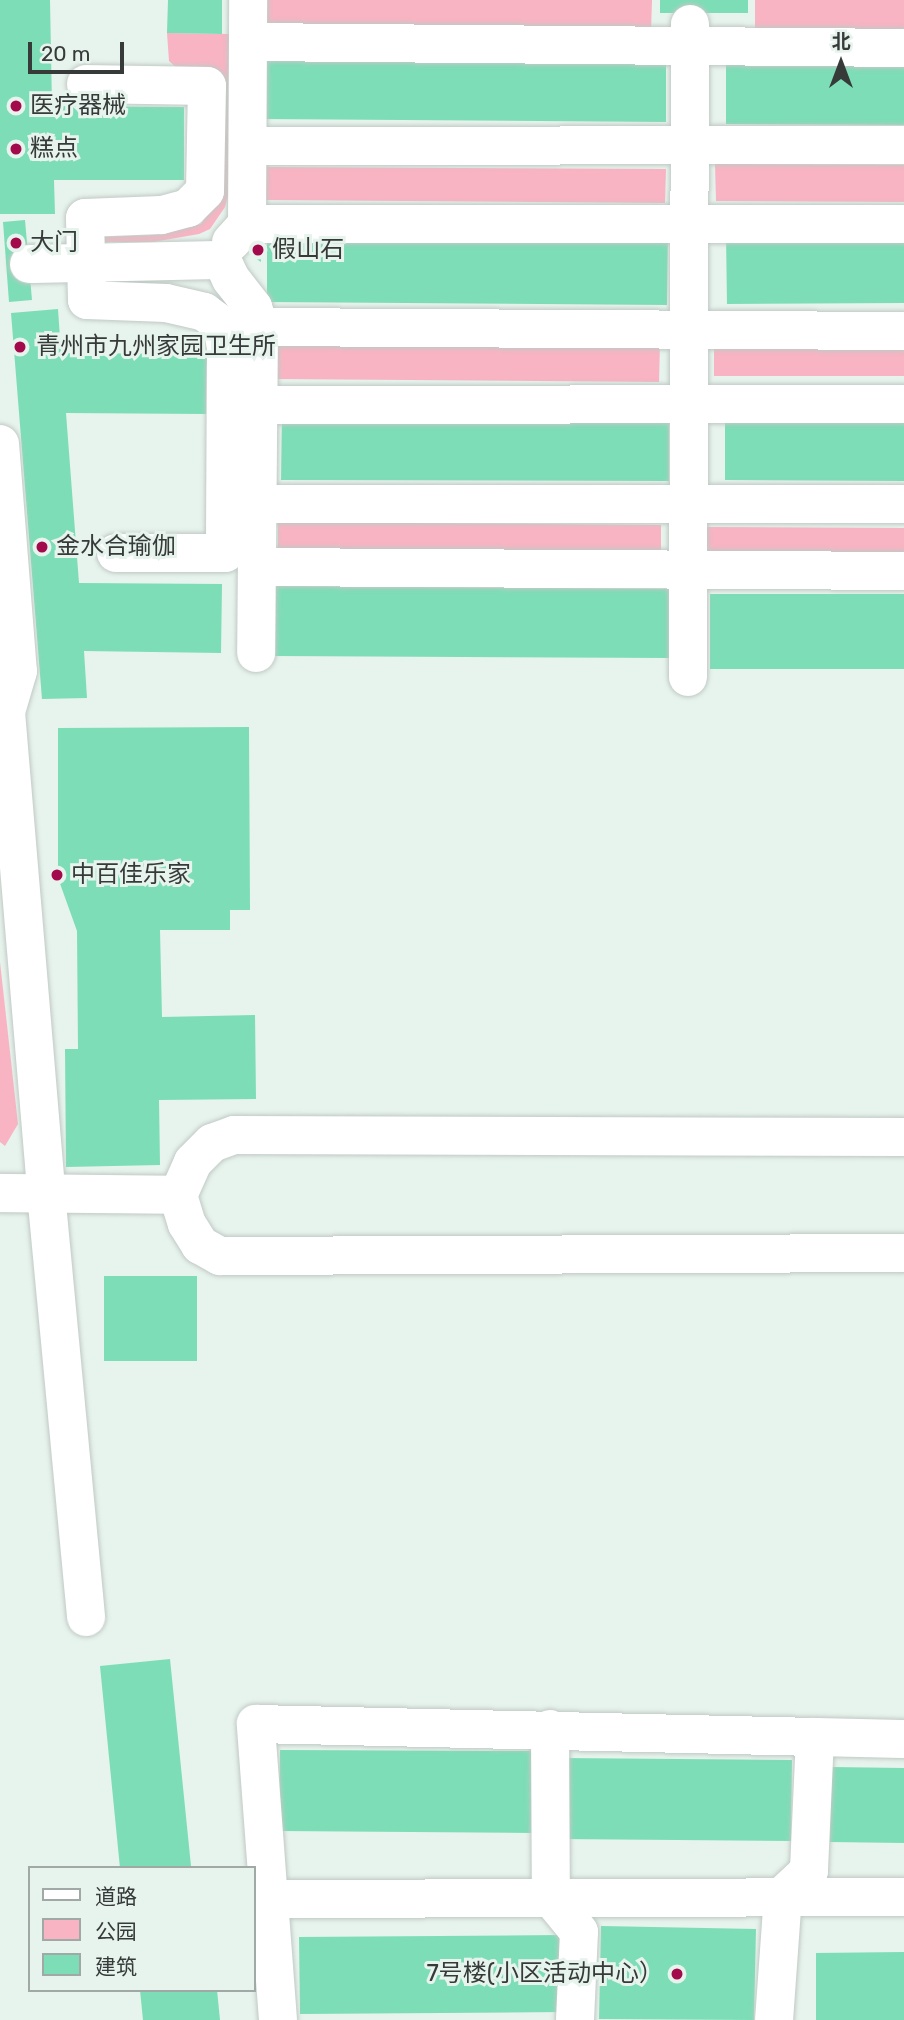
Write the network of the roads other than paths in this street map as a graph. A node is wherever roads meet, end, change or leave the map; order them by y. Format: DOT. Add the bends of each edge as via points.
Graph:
graph roads {
  1 [pos="248,0"];
  2 [pos="690,35"];
  3 [pos="248,42"];
  4 [pos="904,48"];
  5 [pos="86,84"];
  6 [pos="690,145"];
  7 [pos="904,145"];
  8 [pos="248,146"];
  9 [pos="247,223"];
  10 [pos="689,223"];
  11 [pos="904,224"];
  12 [pos="222,260"];
  13 [pos="86,263"];
  14 [pos="12,265"];
  15 [pos="259,327"];
  16 [pos="689,330"];
  17 [pos="904,331"];
  18 [pos="904,404"];
  19 [pos="258,405"];
  20 [pos="689,405"];
  21 [pos="0,444"];
  22 [pos="257,504"];
  23 [pos="689,504"];
  24 [pos="904,505"];
  25 [pos="116,553"];
  26 [pos="257,566"];
  27 [pos="688,570"];
  28 [pos="904,571"];
  29 [pos="256,653"];
  30 [pos="688,677"];
  31 [pos="904,1137"];
  32 [pos="0,1193"];
  33 [pos="46,1194"];
  34 [pos="178,1195"];
  35 [pos="904,1253"];
  36 [pos="86,1616"];
  37 [pos="550,1730"];
  38 [pos="815,1737"];
  39 [pos="904,1739"];
  40 [pos="783,1895"];
  41 [pos="904,1897"];
  42 [pos="551,1898"];
  43 [pos="268,1899"];
  44 [pos="278,2020"];
  45 [pos="575,2020"];
  46 [pos="774,2020"];
  1 -- 3 [label="street"];
  2 -- 3 [label="street"];
  2 -- 4 [label="street"];
  2 -- 6 [label="street"];
  3 -- 8 [label="street"];
  5 -- 13 [label="street" via="207,86 205,191 179,211 85,218"];
  6 -- 7 [label="street"];
  6 -- 8 [label="street"];
  6 -- 10 [label="street"];
  8 -- 9 [label="street"];
  9 -- 10 [label="street"];
  9 -- 12 [label="street" via="235,234"];
  10 -- 11 [label="street"];
  10 -- 16 [label="street"];
  12 -- 13 [label="street"];
  12 -- 15 [label="street" via="253,307"];
  13 -- 14 [label="street"];
  13 -- 25 [label="street" via="87,300 166,303 204,312 222,325 226,348 225,553"];
  15 -- 16 [label="street"];
  15 -- 19 [label="street"];
  16 -- 17 [label="street"];
  16 -- 20 [label="street"];
  18 -- 20 [label="street"];
  19 -- 20 [label="street"];
  19 -- 22 [label="street"];
  20 -- 23 [label="street"];
  21 -- 33 [label="street" via="18,671 6,712"];
  22 -- 23 [label="street"];
  22 -- 26 [label="street"];
  23 -- 24 [label="street"];
  23 -- 27 [label="street"];
  26 -- 27 [label="street"];
  26 -- 29 [label="street"];
  27 -- 28 [label="street"];
  27 -- 30 [label="street"];
  31 -- 34 [label="street" via="234,1135 212,1143 193,1162"];
  32 -- 33 [label="street"];
  33 -- 34 [label="street"];
  33 -- 36 [label="street"];
  34 -- 35 [label="street" via="200,1245 220,1256"];
  37 -- 38 [label="street"];
  37 -- 42 [label="street"];
  37 -- 43 [label="street" via="256,1724"];
  38 -- 39 [label="street"];
  38 -- 40 [label="street" via="809,1871"];
  40 -- 41 [label="street"];
  40 -- 42 [label="street"];
  40 -- 46 [label="street"];
  42 -- 43 [label="street"];
  42 -- 45 [label="street" via="579,1932"];
  43 -- 44 [label="street"];
}
